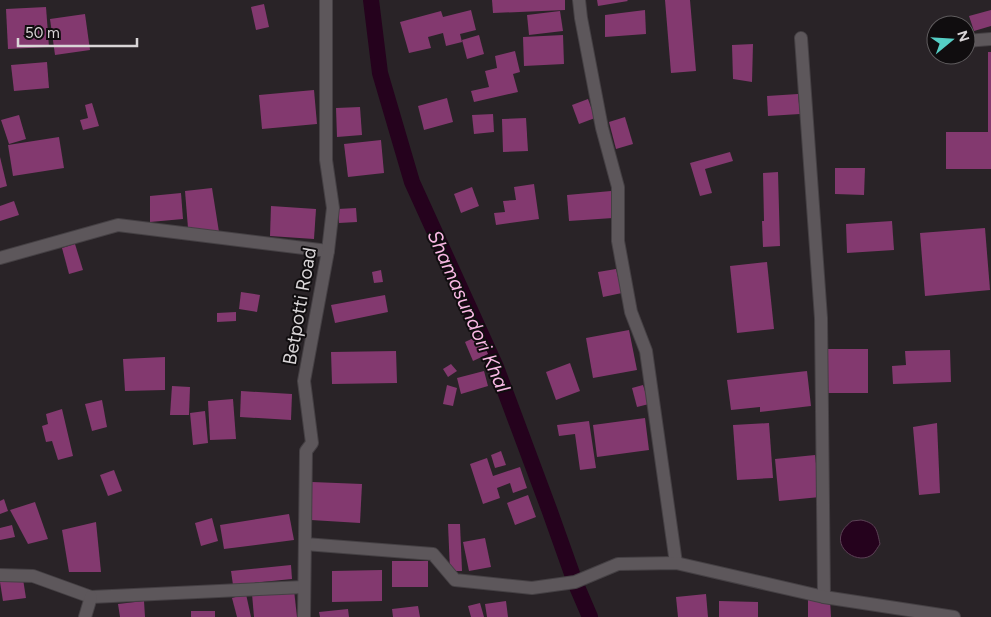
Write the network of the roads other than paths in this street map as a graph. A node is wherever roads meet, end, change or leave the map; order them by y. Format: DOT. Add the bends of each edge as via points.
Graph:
graph roads {
  1 [pos="326,0"];
  2 [pos="579,0"];
  3 [pos="801,38"];
  4 [pos="991,39"];
  5 [pos="976,40"];
  6 [pos="328,251"];
  7 [pos="0,258"];
  8 [pos="305,544"];
  9 [pos="676,563"];
  10 [pos="0,575"];
  11 [pos="304,587"];
  12 [pos="91,597"];
  13 [pos="824,597"];
  14 [pos="86,617"];
  15 [pos="304,617"];
  16 [pos="954,617"];
  1 -- 6 [label="street, Betpotti Road" via="326,160 332,208"];
  2 -- 9 [label="street" via="602,128 618,187 618,241 631,312 646,351"];
  3 -- 13 [label="street" via="822,318"];
  4 -- 5 [label="street"];
  6 -- 7 [label="street" via="118,225"];
  6 -- 8 [label="street, Betpotti Road" via="304,382 312,443 306,451"];
  8 -- 9 [label="street" via="433,554 455,580 532,588 575,582 618,564"];
  8 -- 11 [label="street, Betpotti Road"];
  9 -- 13 [label="street"];
  10 -- 12 [label="street" via="33,576"];
  11 -- 12 [label="street"];
  11 -- 15 [label="street, Betpotti Road"];
  12 -- 14 [label="street"];
  13 -- 16 [label="street"];
}
